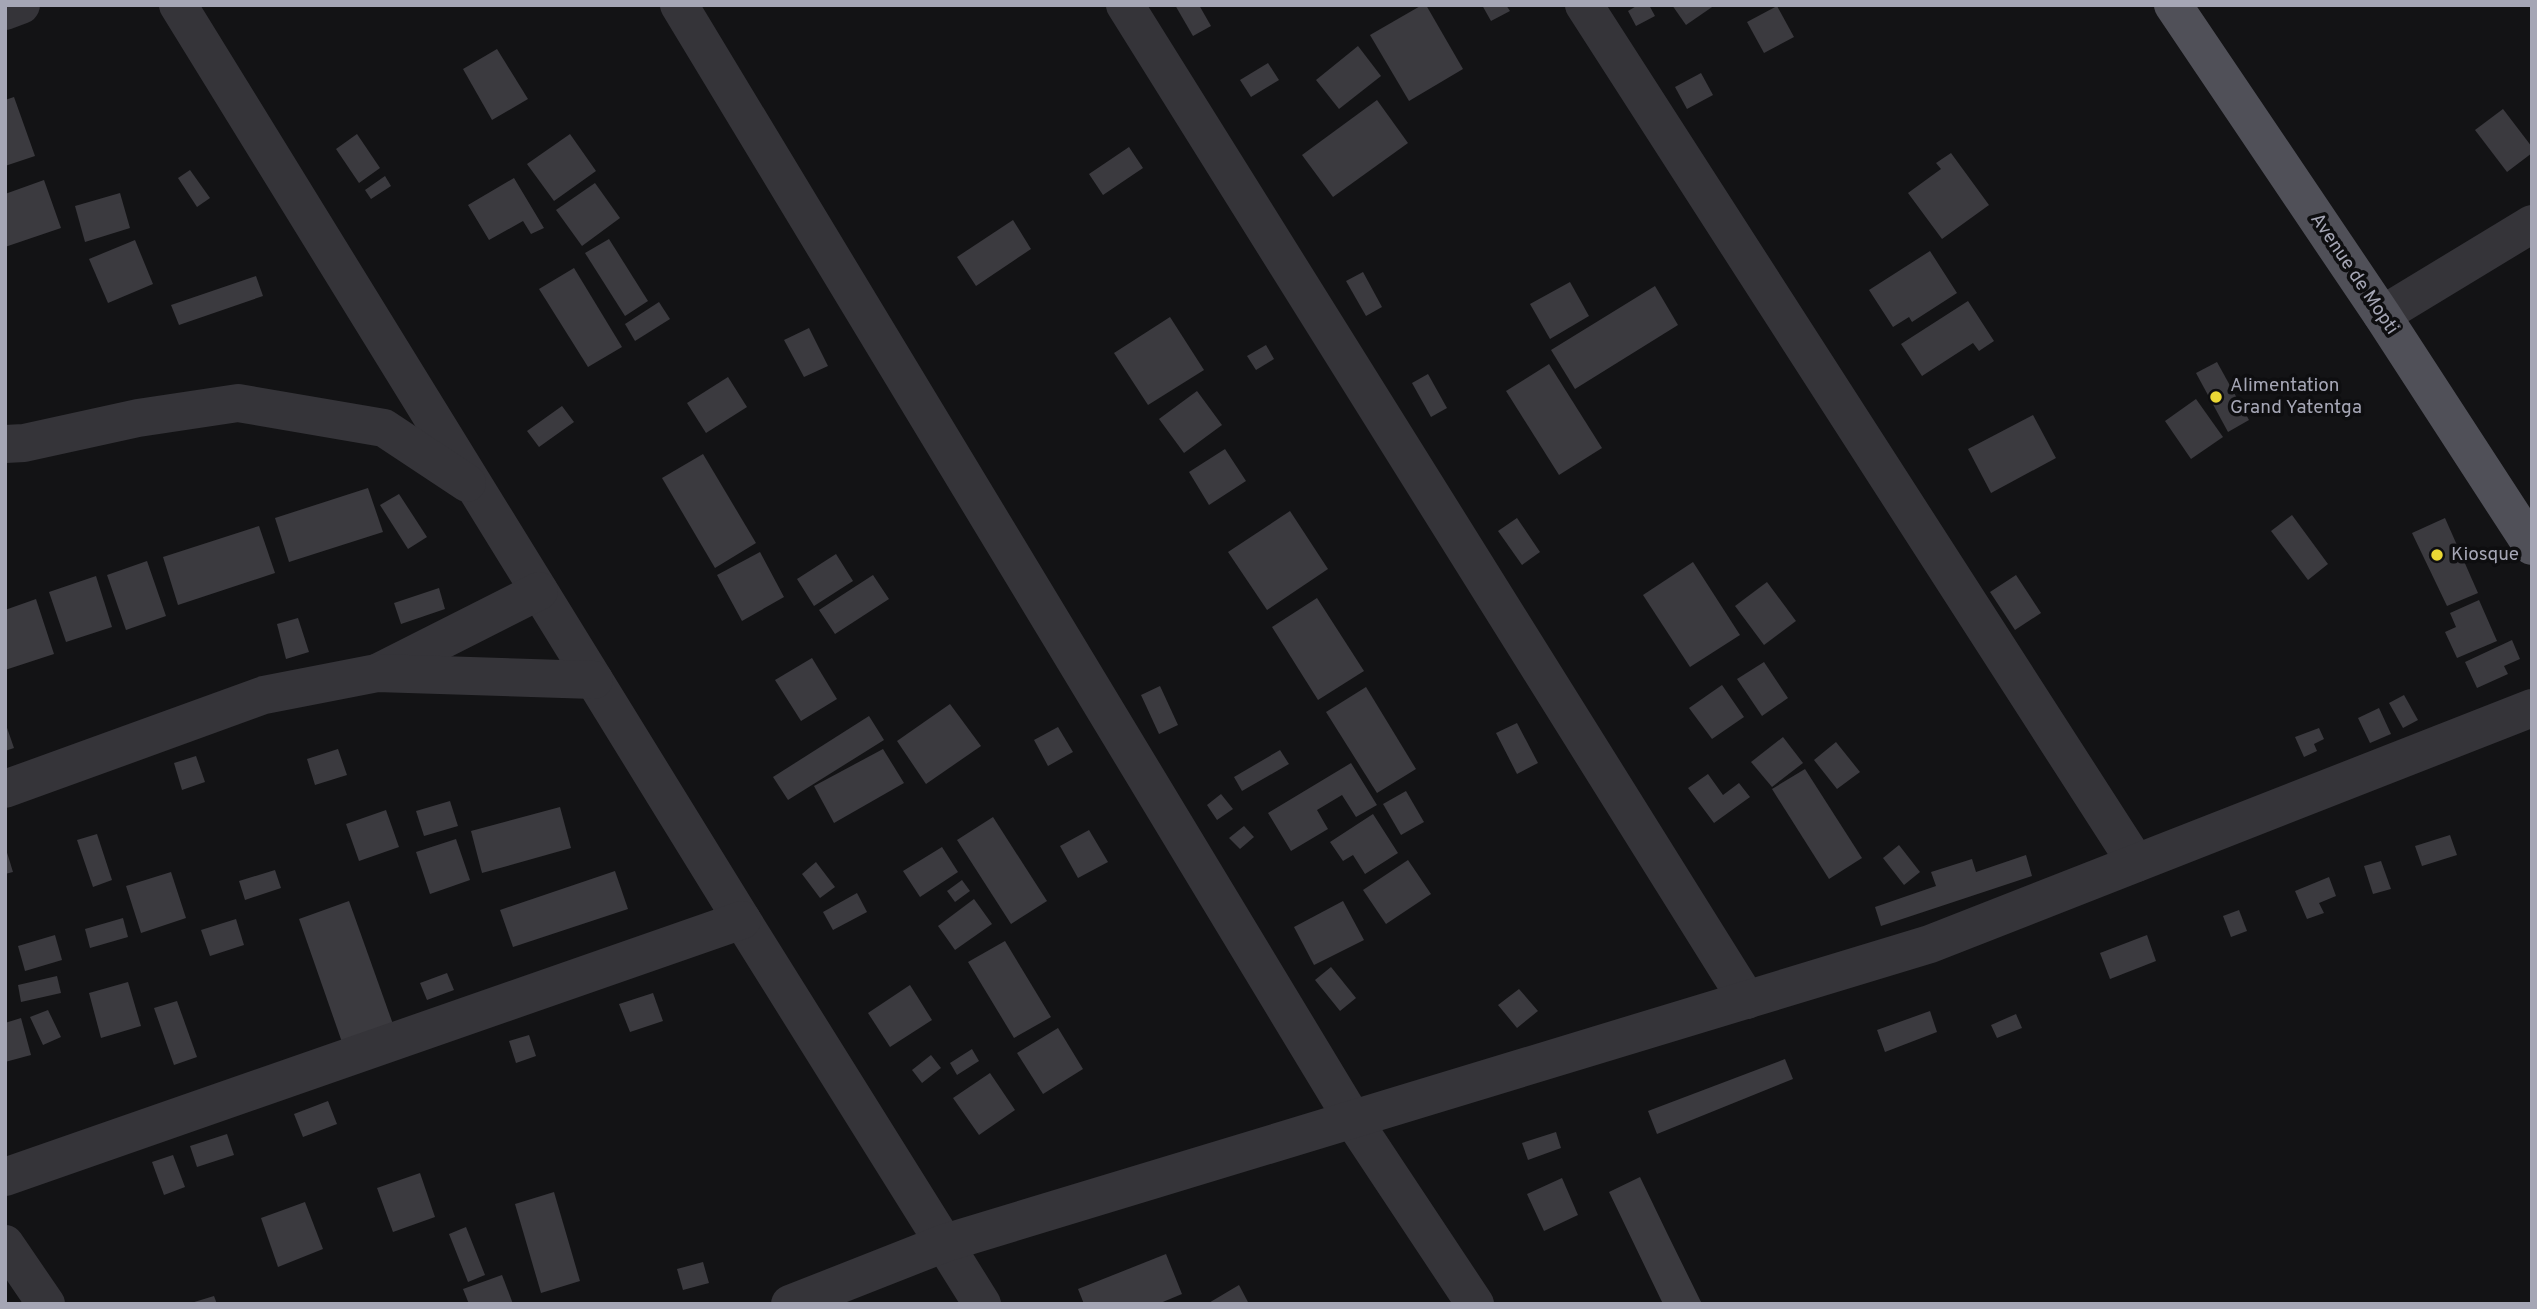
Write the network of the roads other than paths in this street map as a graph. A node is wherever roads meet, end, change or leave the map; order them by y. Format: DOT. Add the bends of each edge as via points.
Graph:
graph roads {
  1 [pos="21,5"];
  2 [pos="178,5"];
  3 [pos="679,5"];
  4 [pos="1125,5"];
  5 [pos="1584,5"];
  6 [pos="2173,5"];
  7 [pos="5,10"];
  8 [pos="2532,224"];
  9 [pos="2382,315"];
  10 [pos="5,444"];
  11 [pos="477,490"];
  12 [pos="2532,546"];
  13 [pos="539,591"];
  14 [pos="377,673"];
  15 [pos="594,680"];
  16 [pos="2532,708"];
  17 [pos="5,789"];
  18 [pos="2136,863"];
  19 [pos="742,920"];
  20 [pos="1746,1000"];
  21 [pos="1353,1120"];
  22 [pos="5,1177"];
  23 [pos="944,1243"];
  24 [pos="5,1244"];
  25 [pos="46,1304"];
  26 [pos="790,1304"];
  27 [pos="982,1304"];
  28 [pos="1475,1304"];
  1 -- 7 [label="street"];
  2 -- 11 [label="street"];
  3 -- 21 [label="street"];
  4 -- 20 [label="street"];
  5 -- 18 [label="street"];
  6 -- 9 [label="main road, Avenue de Mopti"];
  8 -- 9 [label="street"];
  9 -- 12 [label="main road, Avenue de Mopti"];
  10 -- 11 [label="street" via="238,403 384,428"];
  11 -- 13 [label="street"];
  13 -- 14 [label="street"];
  13 -- 15 [label="street"];
  14 -- 15 [label="street"];
  14 -- 17 [label="street" via="264,695"];
  15 -- 19 [label="street"];
  16 -- 18 [label="street"];
  18 -- 20 [label="street" via="1930,944"];
  19 -- 22 [label="street"];
  19 -- 23 [label="street"];
  20 -- 21 [label="street"];
  21 -- 23 [label="street"];
  21 -- 28 [label="street"];
  23 -- 26 [label="street"];
  23 -- 27 [label="street"];
  24 -- 25 [label="street"];
}
